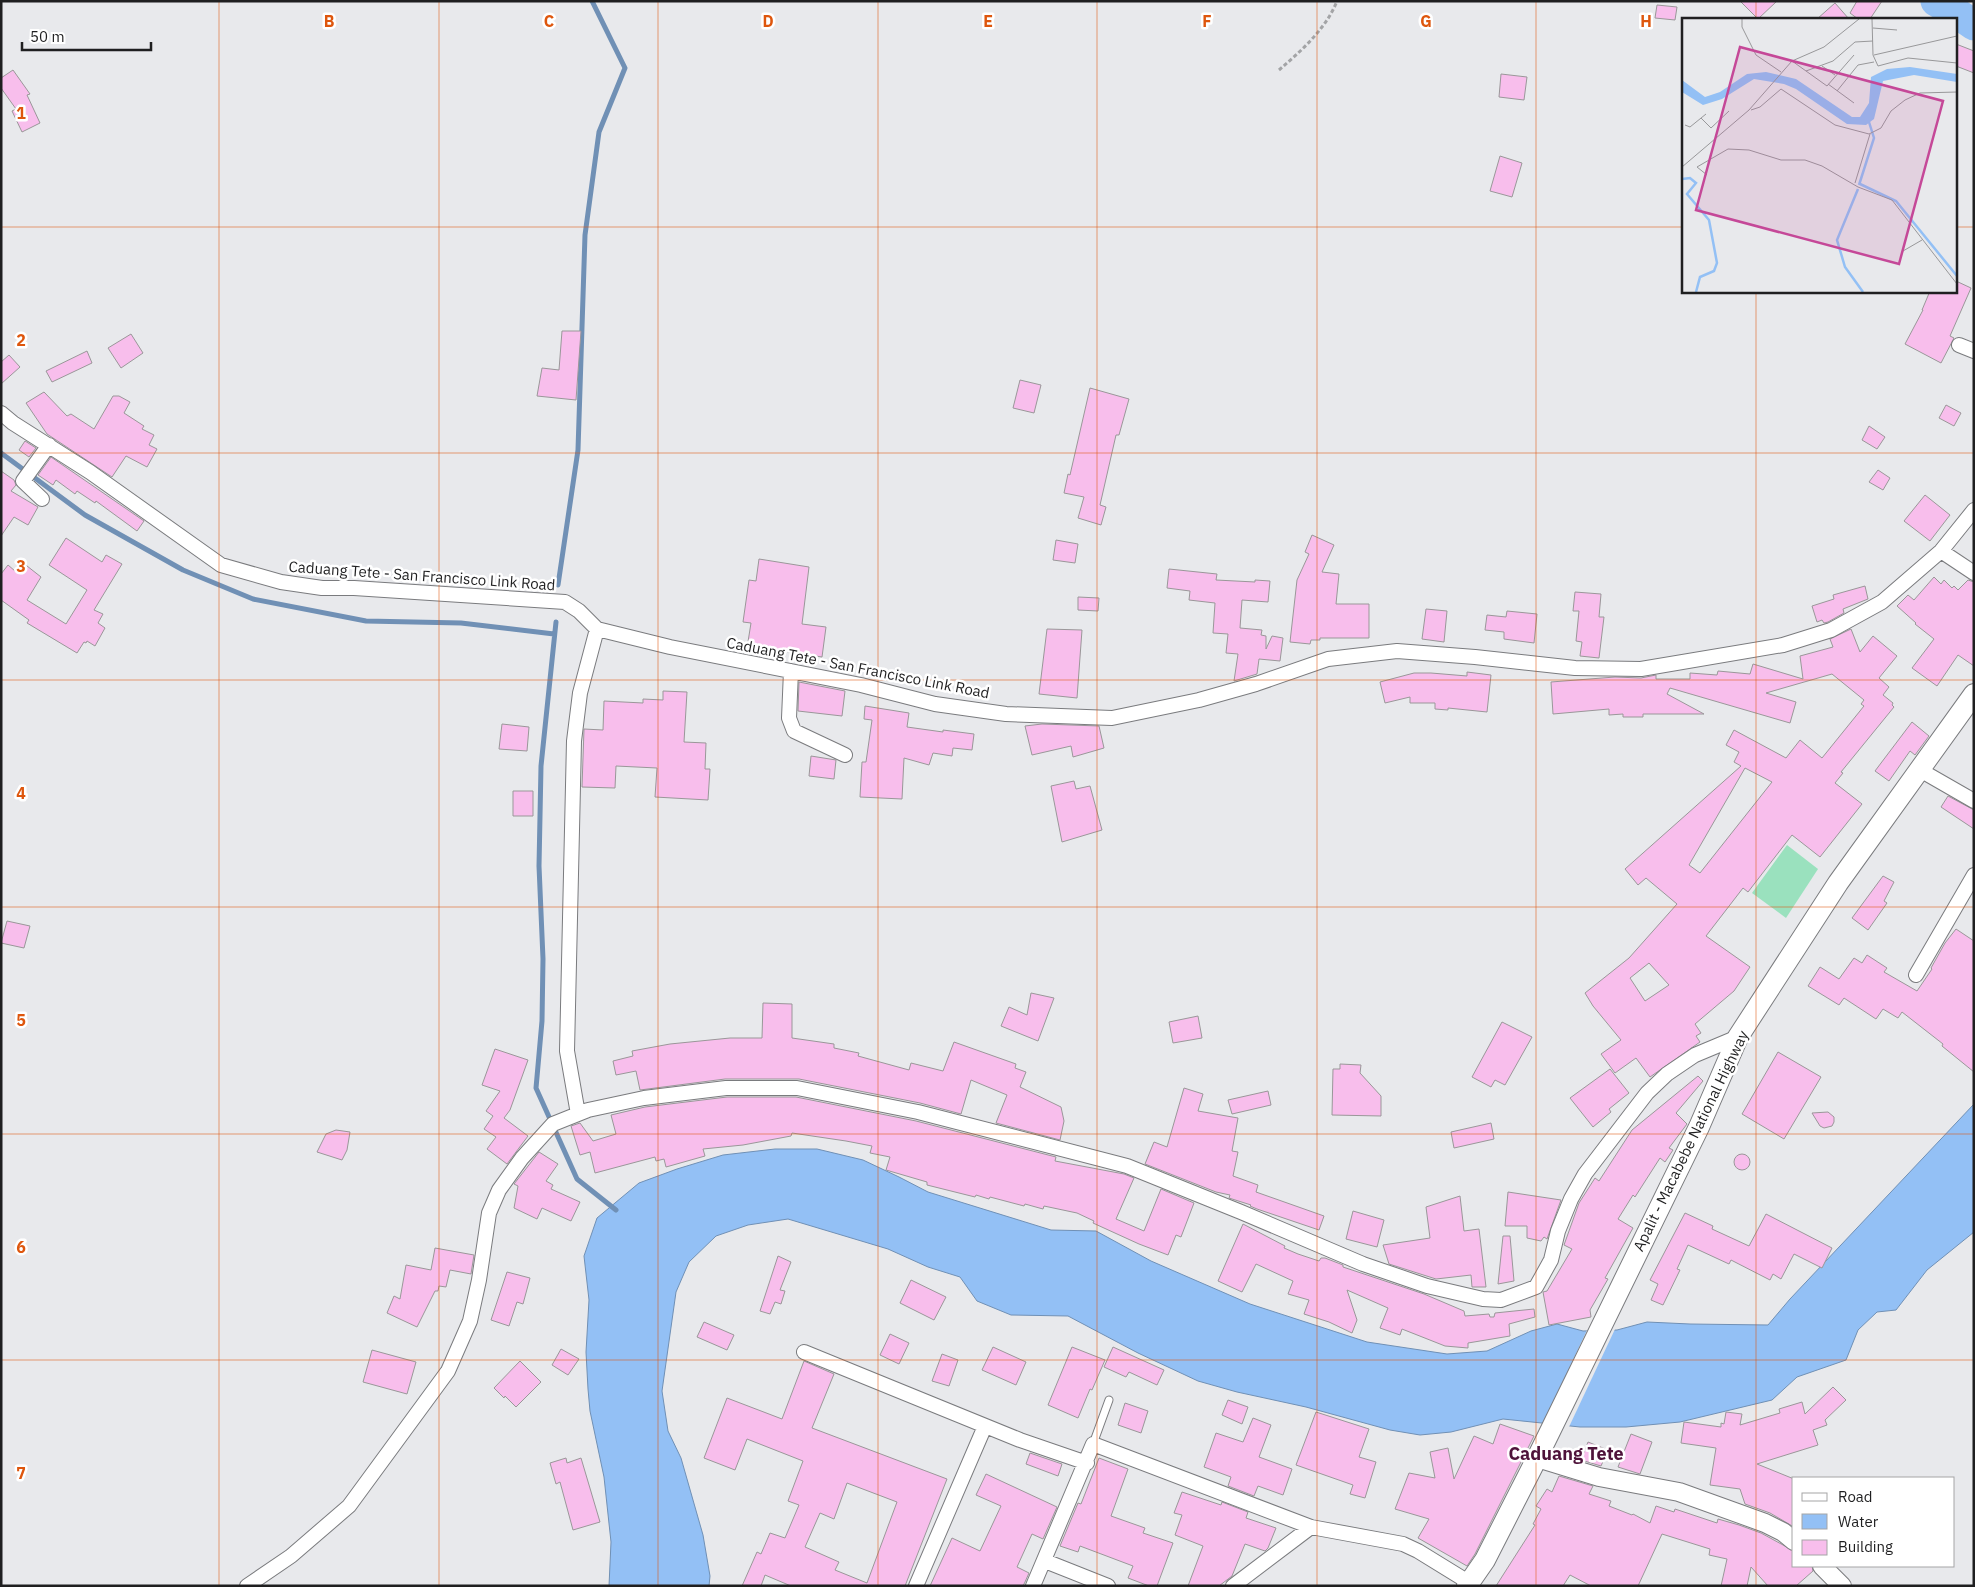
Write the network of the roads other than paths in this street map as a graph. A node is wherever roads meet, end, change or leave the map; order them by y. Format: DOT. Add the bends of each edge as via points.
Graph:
graph roads {
  1 [pos="1959,345"];
  2 [pos="1974,351"];
  3 [pos="1,413"];
  4 [pos="49,446"];
  5 [pos="42,499"];
  6 [pos="1974,510"];
  7 [pos="1941,551"];
  8 [pos="1974,573"];
  9 [pos="597,628"];
  10 [pos="791,672"];
  11 [pos="1974,694"];
  12 [pos="845,755"];
  13 [pos="1920,770"];
  14 [pos="1974,802"];
  15 [pos="1974,875"];
  16 [pos="1916,975"];
  17 [pos="1738,1037"];
  18 [pos="578,1114"];
  19 [pos="804,1352"];
  20 [pos="1109,1400"];
  21 [pos="985,1426"];
  22 [pos="1094,1444"];
  23 [pos="1537,1458"];
  24 [pos="1087,1462"];
  25 [pos="1312,1527"];
  26 [pos="1792,1539"];
  27 [pos="1045,1562"];
  28 [pos="1823,1567"];
  29 [pos="1469,1585"];
  30 [pos="247,1586"];
  31 [pos="916,1586"];
  32 [pos="1033,1586"];
  33 [pos="1108,1586"];
  34 [pos="1233,1586"];
  35 [pos="1842,1586"];
  1 -- 2 [label="street"];
  3 -- 4 [label="street, Caduang Tete - San Francisco Link Road"];
  4 -- 5 [label="street" via="23,482"];
  4 -- 9 [label="street, Caduang Tete - San Francisco Link Road" via="221,565 281,582 322,588 565,602"];
  6 -- 7 [label="street, Caduang Tete - San Francisco Link Road"];
  7 -- 8 [label="street"];
  7 -- 10 [label="street, Caduang Tete - San Francisco Link Road" via="1882,602 1831,630 1783,645 1641,669 1575,668 1397,651 1328,659 1199,700 1112,718 1006,714 935,704"];
  9 -- 10 [label="street, Caduang Tete - San Francisco Link Road"];
  9 -- 18 [label="street" via="580,693 574,740 567,1050"];
  10 -- 12 [label="street" via="789,718 794,732"];
  11 -- 13 [label="main road, Apalit - Macabebe National Highway"];
  13 -- 14 [label="street"];
  13 -- 17 [label="main road, Apalit - Macabebe National Highway" via="1838,883"];
  15 -- 16 [label="street"];
  17 -- 18 [label="street" via="1695,1055 1646,1093 1585,1174 1558,1231 1551,1260 1536,1287 1501,1300 1427,1286 1363,1264 1127,1166 918,1112 797,1088 726,1088 644,1098"];
  17 -- 23 [label="main road, Apalit - Macabebe National Highway" via="1699,1127"];
  18 -- 30 [label="street" via="553,1124 499,1190 489,1213 470,1321 448,1371 350,1506 290,1556"];
  19 -- 21 [label="street"];
  20 -- 22 [label="lane"];
  21 -- 24 [label="street"];
  21 -- 31 [label="street"];
  22 -- 24 [label="street"];
  22 -- 25 [label="street"];
  23 -- 26 [label="street" via="1599,1477 1679,1492 1765,1523"];
  23 -- 29 [label="main road, Apalit - Macabebe National Highway"];
  24 -- 27 [label="street"];
  25 -- 29 [label="street" via="1403,1544"];
  25 -- 34 [label="street"];
  27 -- 32 [label="street"];
  27 -- 33 [label="street"];
  28 -- 35 [label="street"];
}
